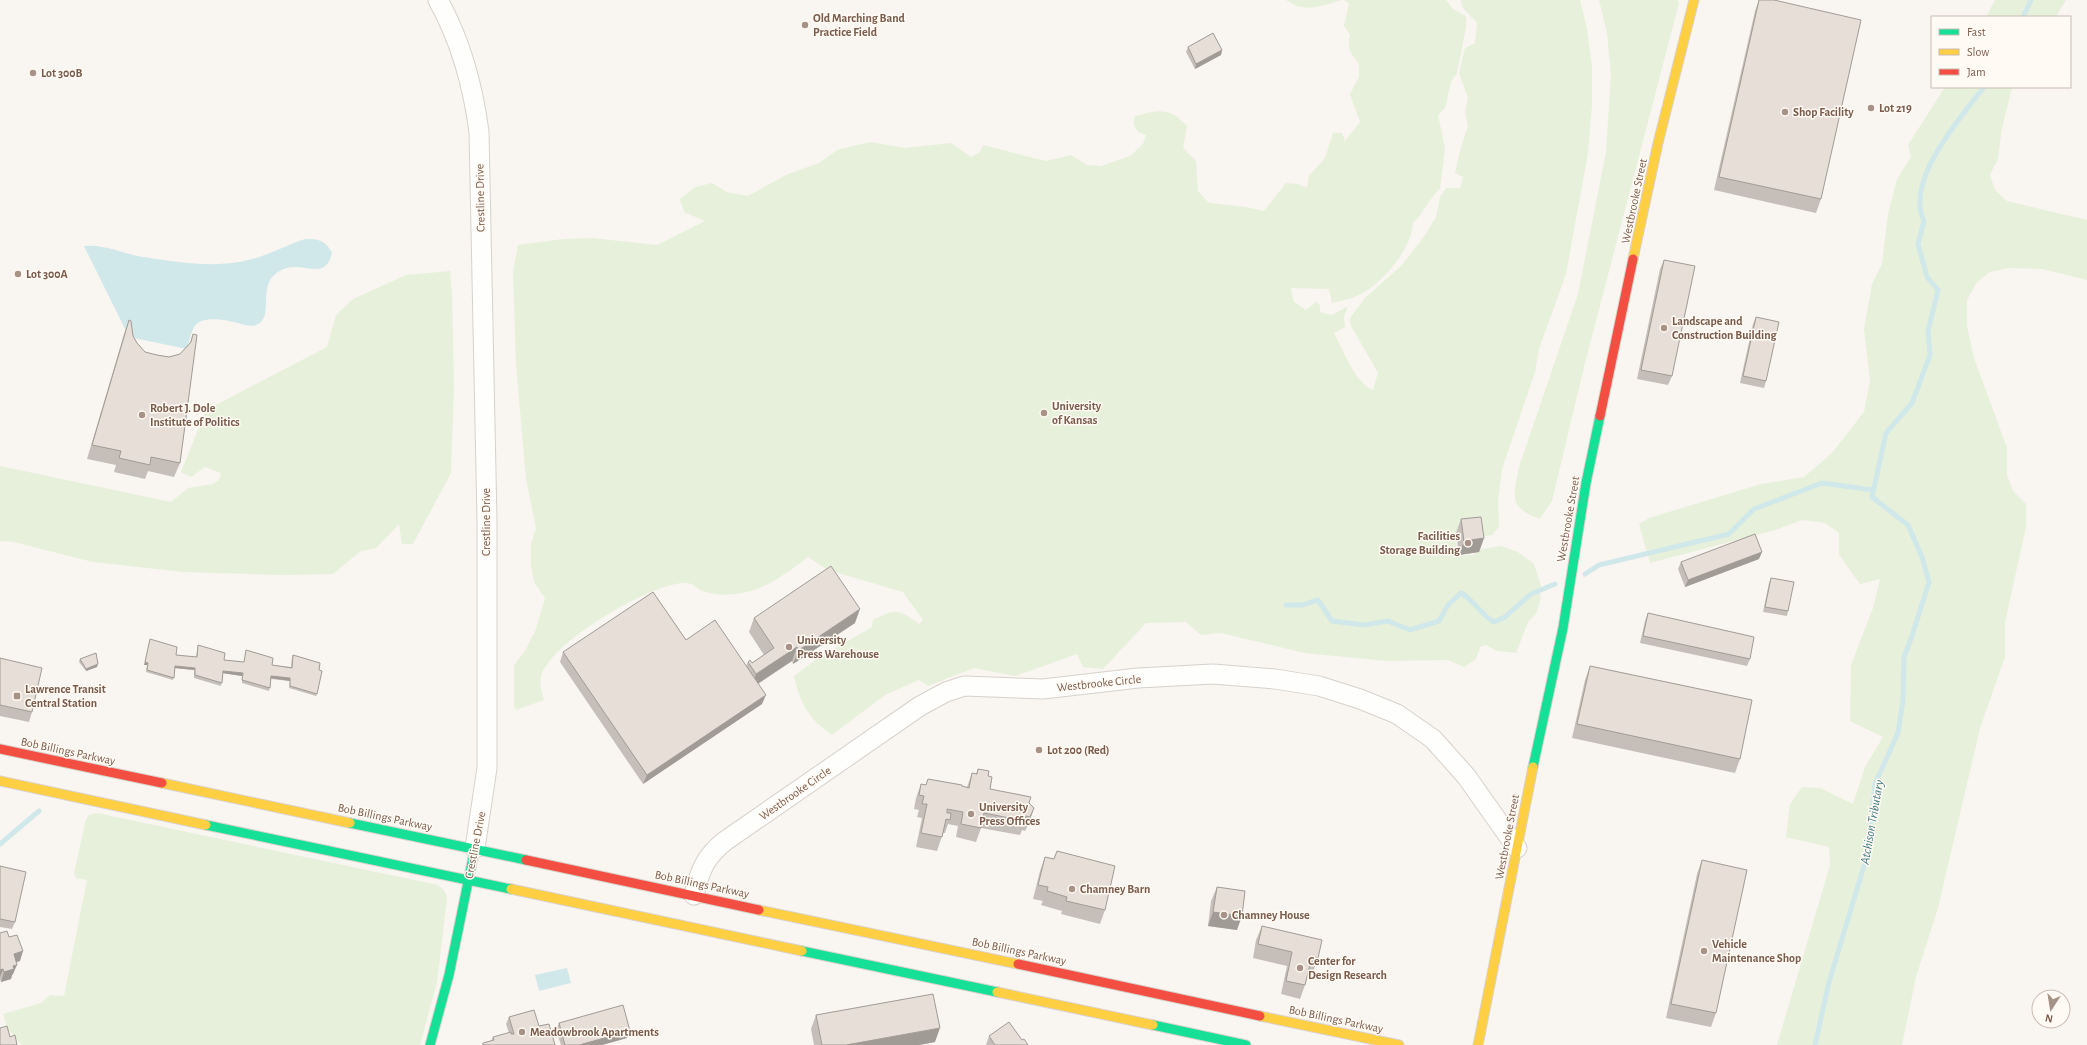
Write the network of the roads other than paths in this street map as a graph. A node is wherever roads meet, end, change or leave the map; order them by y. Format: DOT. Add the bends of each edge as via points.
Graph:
graph roads {
  1 [pos="438,0"];
  2 [pos="1694,0"];
  3 [pos="0,749"];
  4 [pos="0,782"];
  5 [pos="475,848"];
  6 [pos="1517,848"];
  7 [pos="469,879"];
  8 [pos="694,895"];
  9 [pos="430,1045"];
  10 [pos="1246,1045"];
  11 [pos="1399,1045"];
  12 [pos="1478,1045"];
  1 -- 5 [label="street, Crestline Drive" via="460,46 470,80 479,132 487,521 487,768"];
  2 -- 6 [label="main road, Westbrooke Street" via="1658,143 1586,483 1563,628"];
  3 -- 5 [label="main road, Bob Billings Parkway"];
  4 -- 7 [label="main road"];
  5 -- 7 [label="main road, Crestline Drive"];
  5 -- 8 [label="main road, Bob Billings Parkway"];
  6 -- 8 [label="street, Westbrooke Circle" via="1466,776 1433,739 1397,714 1326,688 1275,679 1213,674 1138,678 1043,689 964,686 920,706 712,851 703,865"];
  6 -- 12 [label="main road, Westbrooke Street"];
  7 -- 9 [label="main road, Crestline Drive" via="440,1014"];
  7 -- 10 [label="main road"];
  8 -- 11 [label="main road, Bob Billings Parkway"];
}
